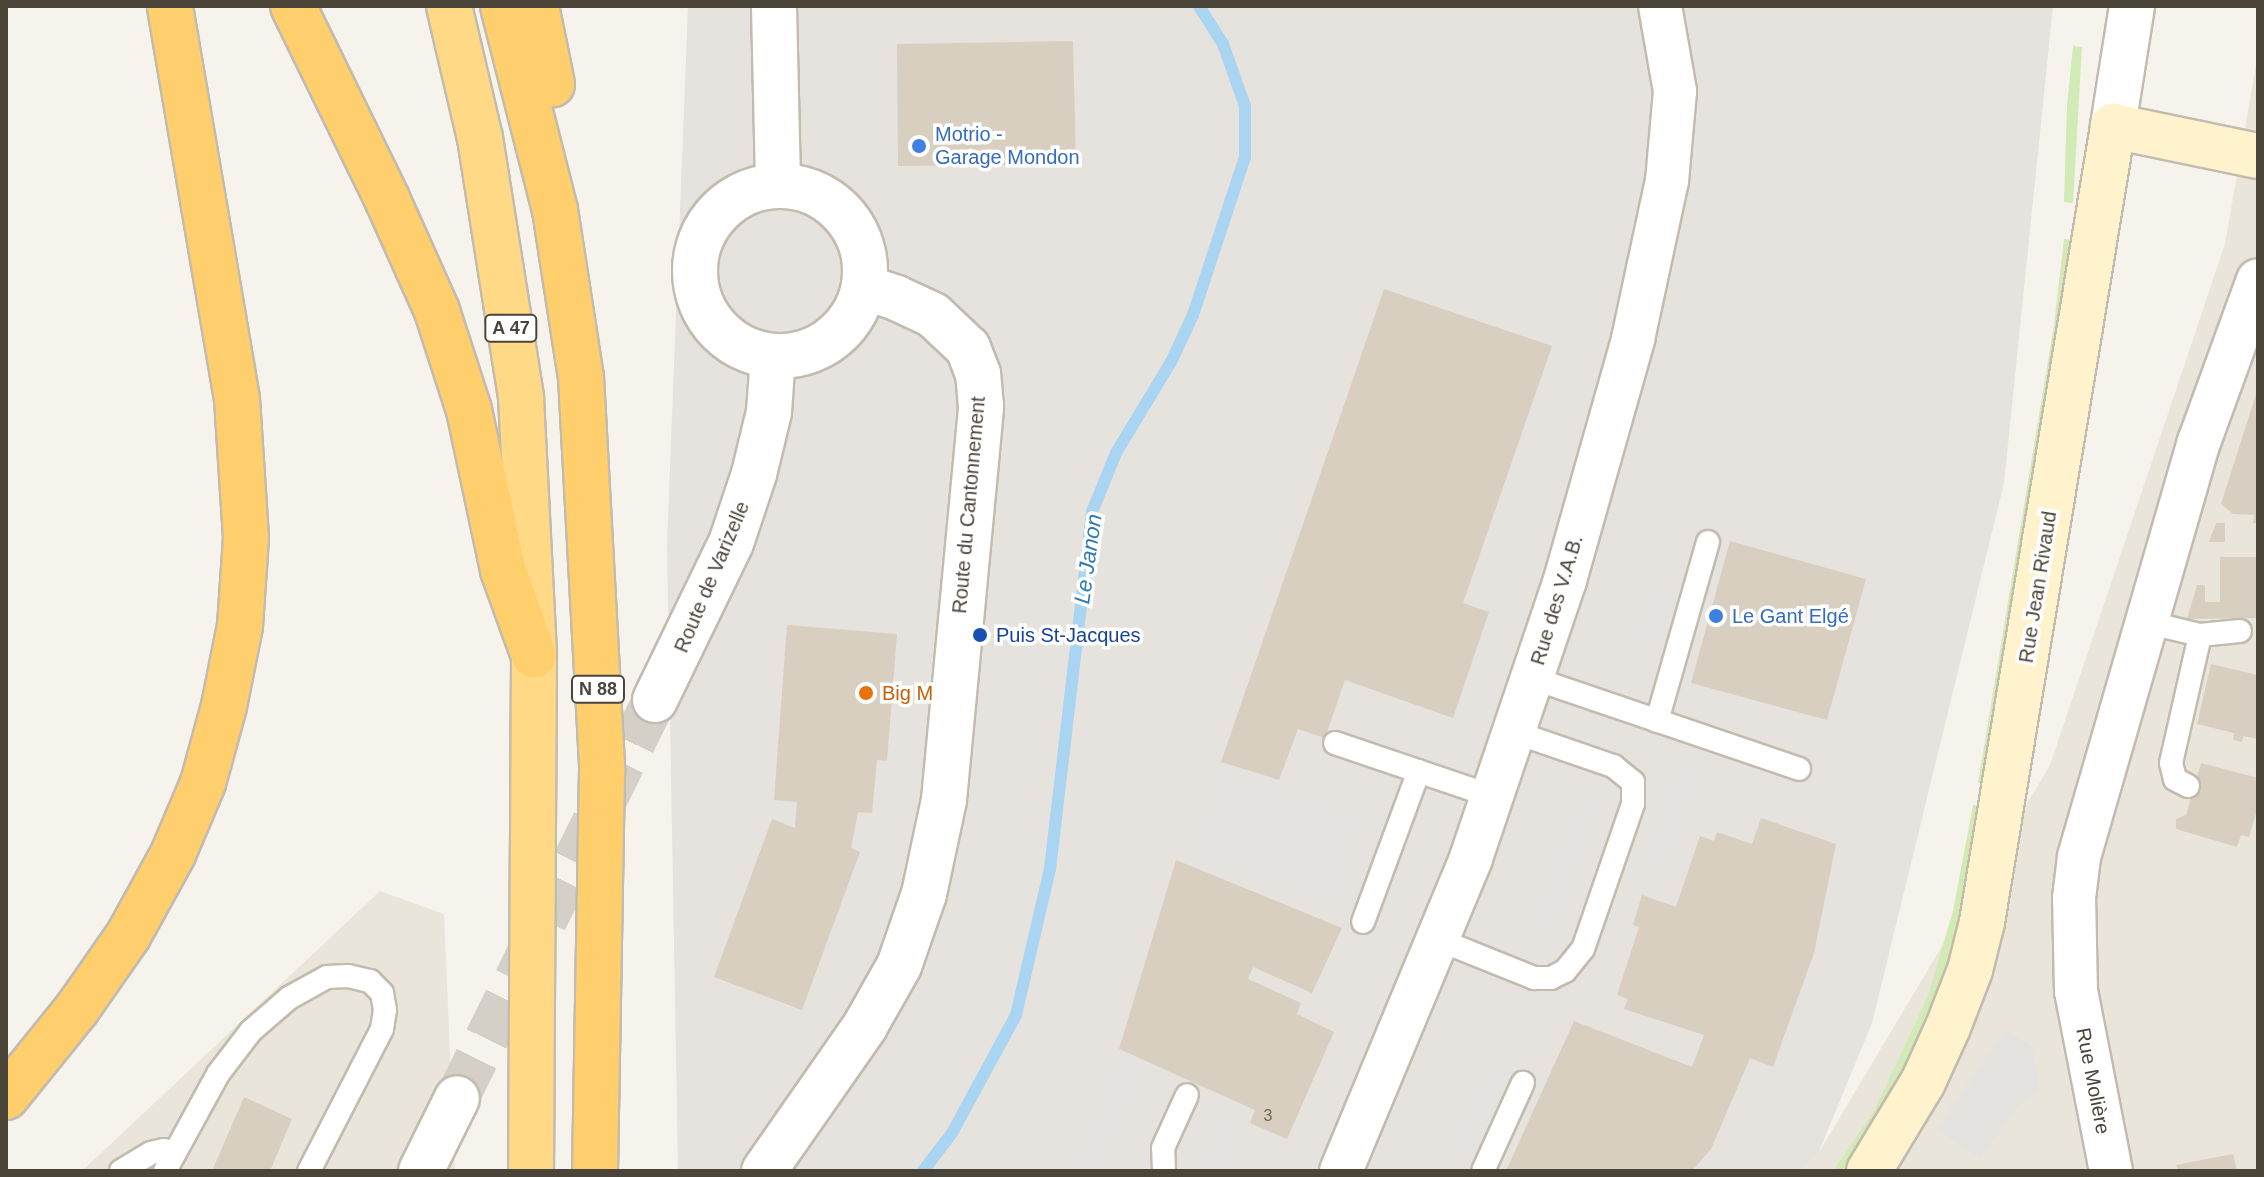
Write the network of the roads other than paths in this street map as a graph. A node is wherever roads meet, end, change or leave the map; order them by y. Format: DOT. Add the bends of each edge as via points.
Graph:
graph roads {
  1 [pos="170,6"];
  2 [pos="293,6"];
  3 [pos="449,6"];
  4 [pos="503,6"];
  5 [pos="536,6"];
  6 [pos="774,6"];
  7 [pos="1660,6"];
  8 [pos="2132,6"];
  9 [pos="2113,126"];
  10 [pos="2258,156"];
  11 [pos="778,185"];
  12 [pos="555,210"];
  13 [pos="2258,280"];
  14 [pos="864,287"];
  15 [pos="2247,340"];
  16 [pos="773,356"];
  17 [pos="1708,542"];
  18 [pos="2146,622"];
  19 [pos="2240,631"];
  20 [pos="2200,635"];
  21 [pos="534,656"];
  22 [pos="1532,678"];
  23 [pos="655,700"];
  24 [pos="1657,721"];
  25 [pos="1514,732"];
  26 [pos="1335,743"];
  27 [pos="1799,769"];
  28 [pos="1419,771"];
  29 [pos="2188,786"];
  30 [pos="1492,796"];
  31 [pos="1363,922"];
  32 [pos="1437,939"];
  33 [pos="1523,1083"];
  34 [pos="1187,1095"];
  35 [pos="6,1097"];
  36 [pos="457,1098"];
  37 [pos="170,1162"];
  38 [pos="1343,1170"];
  39 [pos="121,1171"];
  40 [pos="309,1171"];
  41 [pos="421,1171"];
  42 [pos="531,1171"];
  43 [pos="595,1171"];
  44 [pos="764,1171"];
  45 [pos="1164,1171"];
  46 [pos="1483,1171"];
  47 [pos="1869,1171"];
  48 [pos="2111,1171"];
  1 -- 35 [label="highway" via="237,399 246,538 240,626 203,783 173,854 128,936"];
  2 -- 21 [label="highway" via="437,311 469,410 503,570"];
  3 -- 21 [label="highway, A 47" via="480,138 521,397"];
  4 -- 12 [label="highway"];
  5 -- 12 [label="highway, N 88" via="559,118"];
  6 -- 11 [label="street"];
  7 -- 22 [label="street, Rue des V.A.B." via="1675,91 1667,181 1633,339"];
  8 -- 9 [label="street"];
  9 -- 10 [label="main road"];
  9 -- 47 [label="main road, Rue Jean Rivaud" via="1982,922 1948,1027 1923,1082"];
  11 -- 14 [label="street" via="803,188 845,216 862,250"];
  11 -- 16 [label="street" via="749,191 705,228 696,255 695,283 704,311 721,334 745,350"];
  12 -- 43 [label="highway, N 88" via="581,377 602,771"];
  13 -- 15 [label="street"];
  14 -- 16 [label="street" via="841,331 821,346"];
  14 -- 44 [label="street, Route du Cantonnement" via="933,315 968,348 978,374 981,407 944,800 924,894 899,966 865,1026"];
  15 -- 18 [label="street" via="2199,442"];
  16 -- 23 [label="street, Route de Varizelle" via="769,412 731,543"];
  17 -- 24 [label="lane"];
  18 -- 20 [label="lane"];
  18 -- 48 [label="street, Rue Molière" via="2079,857 2074,898 2076,991"];
  19 -- 20 [label="lane"];
  20 -- 29 [label="lane" via="2171,763 2175,779"];
  21 -- 42 [label="highway"];
  22 -- 24 [label="lane"];
  22 -- 25 [label="street, Rue des V.A.B."];
  24 -- 27 [label="lane"];
  25 -- 30 [label="street, Rue des V.A.B."];
  25 -- 32 [label="lane" via="1613,766 1633,782 1633,804 1583,949 1565,971 1534,978"];
  26 -- 28 [label="lane"];
  28 -- 30 [label="lane"];
  28 -- 31 [label="lane"];
  30 -- 32 [label="street, Rue des V.A.B."];
  32 -- 38 [label="street, Rue des V.A.B."];
  33 -- 46 [label="lane"];
  34 -- 45 [label="lane" via="1163,1148"];
  36 -- 41 [label="street"];
  37 -- 39 [label="lane" via="151,1153"];
  37 -- 40 [label="lane" via="218,1074 251,1031 289,998 327,977 370,981 382,993 382,1029"];
}
